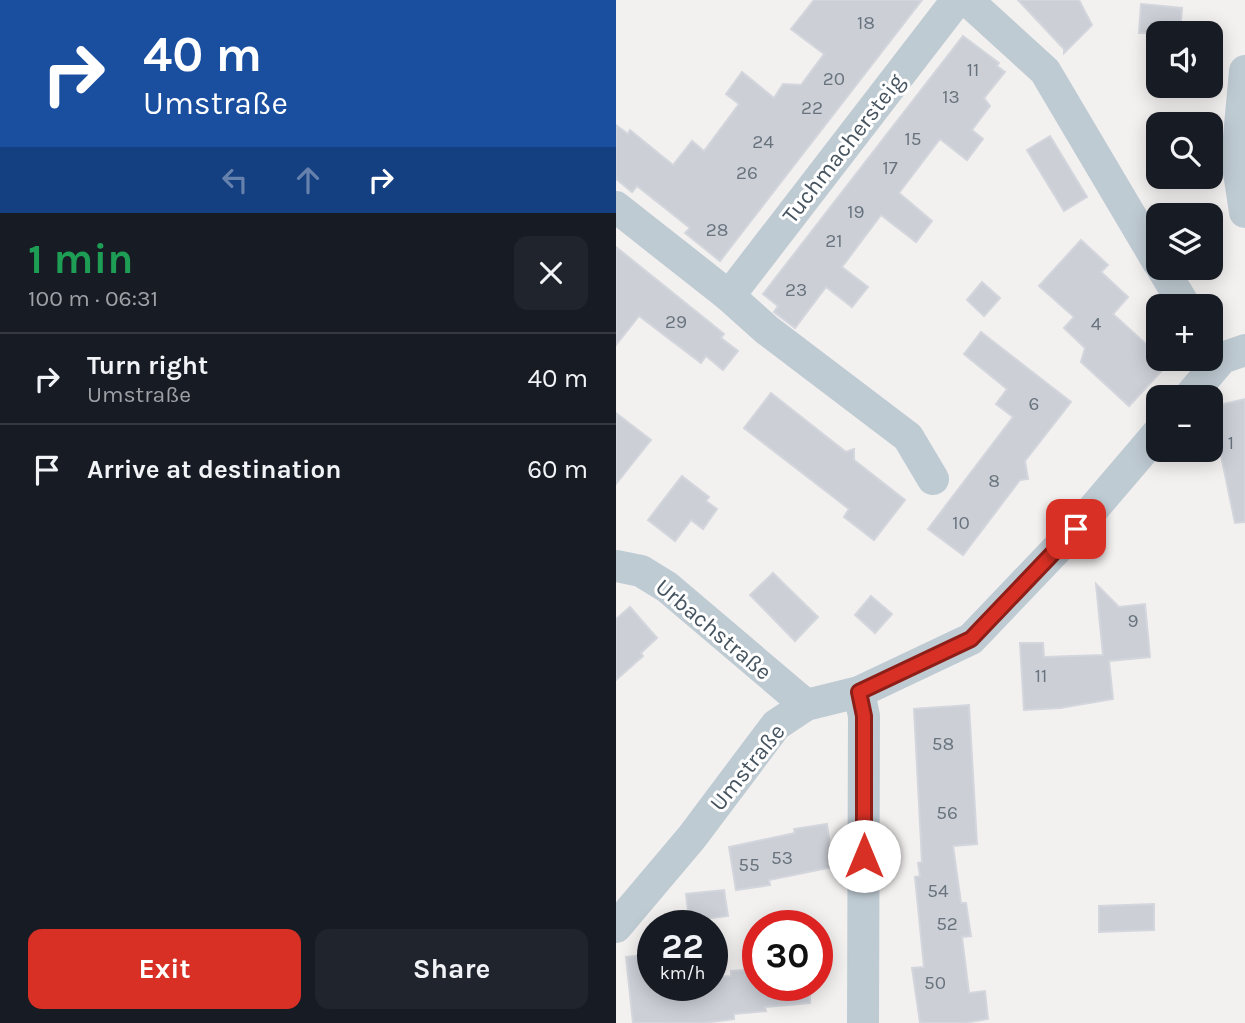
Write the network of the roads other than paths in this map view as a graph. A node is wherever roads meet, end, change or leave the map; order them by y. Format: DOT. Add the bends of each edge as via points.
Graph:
graph roads {
  1 [pos="957,0"];
  2 [pos="967,0"];
  3 [pos="1245,71"];
  4 [pos="616,207"];
  5 [pos="1245,212"];
  6 [pos="1146,242"];
  7 [pos="729,296"];
  8 [pos="1226,351"];
  9 [pos="1199,385"];
  10 [pos="1146,447"];
  11 [pos="933,479"];
  12 [pos="616,566"];
  13 [pos="859,692"];
  14 [pos="806,705"];
  15 [pos="616,927"];
  16 [pos="863,1023"];
  1 -- 7 [label="street, Tuchmachersteig"];
  2 -- 6 [label="street" via="1045,71"];
  3 -- 5 [label="street" via="1237,159"];
  4 -- 7 [label="street"];
  7 -- 11 [label="street" via="908,437"];
  8 -- 9 [label="street"];
  10 -- 13 [label="street, Umstraße" via="971,639"];
  12 -- 14 [label="street, Urbachstraße" via="642,571 667,587"];
  13 -- 14 [label="street, Umstraße"];
  13 -- 16 [label="street" via="864,716"];
  14 -- 15 [label="street, Umstraße" via="776,724 692,837"];
}
